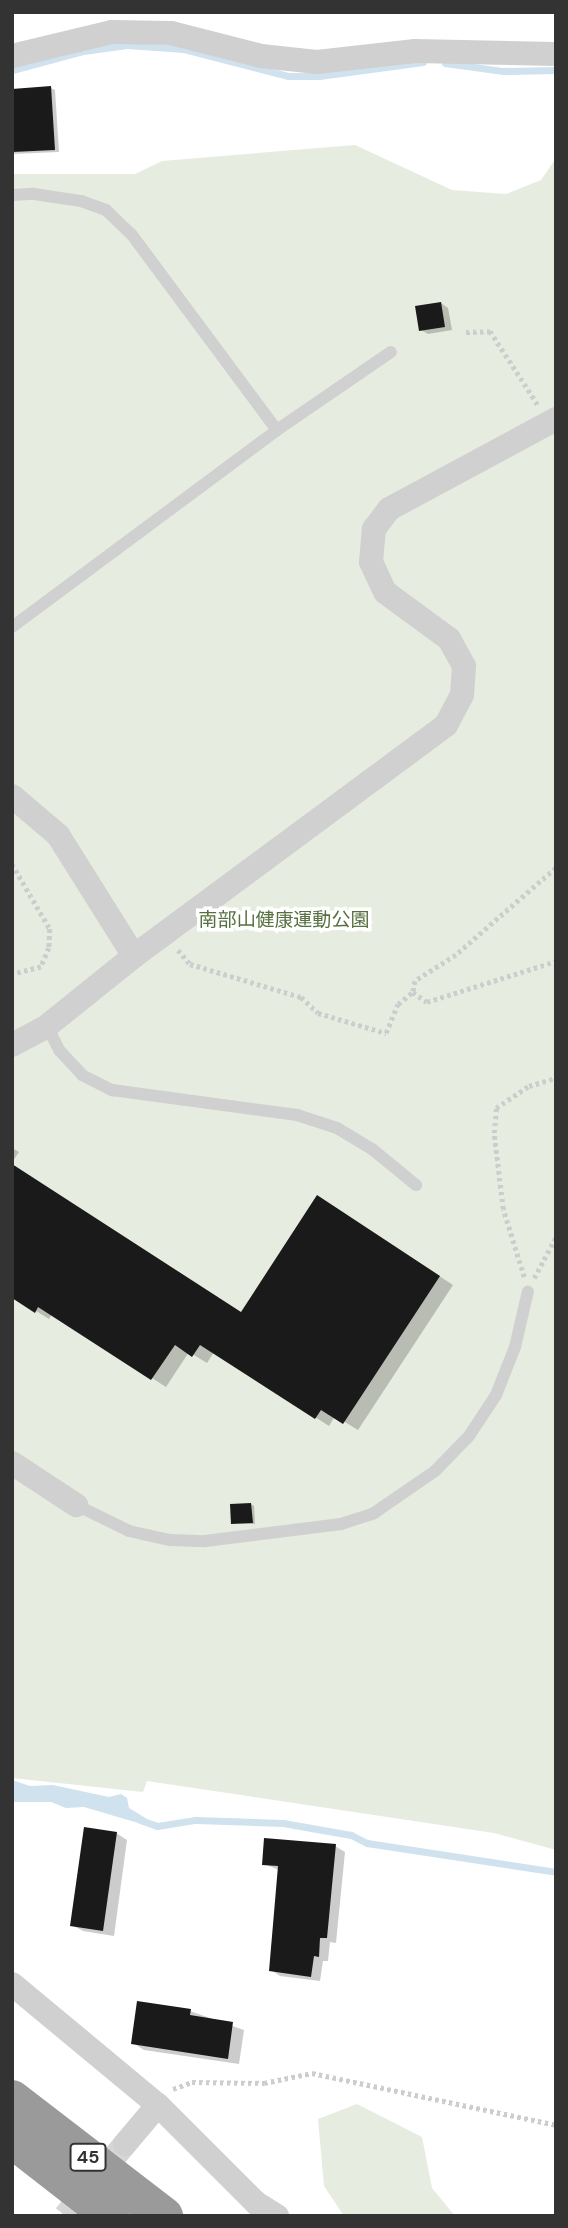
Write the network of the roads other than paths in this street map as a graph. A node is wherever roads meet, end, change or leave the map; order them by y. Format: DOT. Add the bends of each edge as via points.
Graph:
graph roads {
  1 [pos="556,54"];
  2 [pos="12,56"];
  3 [pos="12,195"];
  4 [pos="391,352"];
  5 [pos="553,421"];
  6 [pos="277,430"];
  7 [pos="12,627"];
  8 [pos="12,796"];
  9 [pos="135,956"];
  10 [pos="47,1026"];
  11 [pos="12,1045"];
  12 [pos="416,1185"];
  13 [pos="528,1292"];
  14 [pos="12,1463"];
  15 [pos="76,1504"];
  16 [pos="12,1984"];
  17 [pos="12,2099"];
  18 [pos="158,2105"];
  19 [pos="12,2139"];
  20 [pos="125,2144"];
  21 [pos="111,2216"];
  22 [pos="164,2216"];
  23 [pos="277,2216"];
  1 -- 2 [label="street" via="415,51 317,62 261,56 171,33 112,32"];
  3 -- 6 [label="lane" via="34,194 106,210 132,235"];
  4 -- 6 [label="lane"];
  5 -- 9 [label="street" via="389,509 374,528 371,562 386,592 449,639 464,666 462,695 446,725"];
  6 -- 7 [label="lane"];
  8 -- 9 [label="street" via="58,835"];
  9 -- 10 [label="street"];
  10 -- 11 [label="street"];
  10 -- 12 [label="lane" via="60,1051 82,1075 111,1090 307,1118 337,1128 372,1149"];
  13 -- 15 [label="lane" via="496,1395 469,1436 435,1472 374,1513 341,1524 205,1541 170,1540 129,1531"];
  14 -- 15 [label="street"];
  16 -- 18 [label="street"];
  17 -- 22 [label="highway, 45"];
  18 -- 20 [label="street"];
  18 -- 23 [label="street" via="256,2203"];
  19 -- 21 [label="highway, 45"];
}
